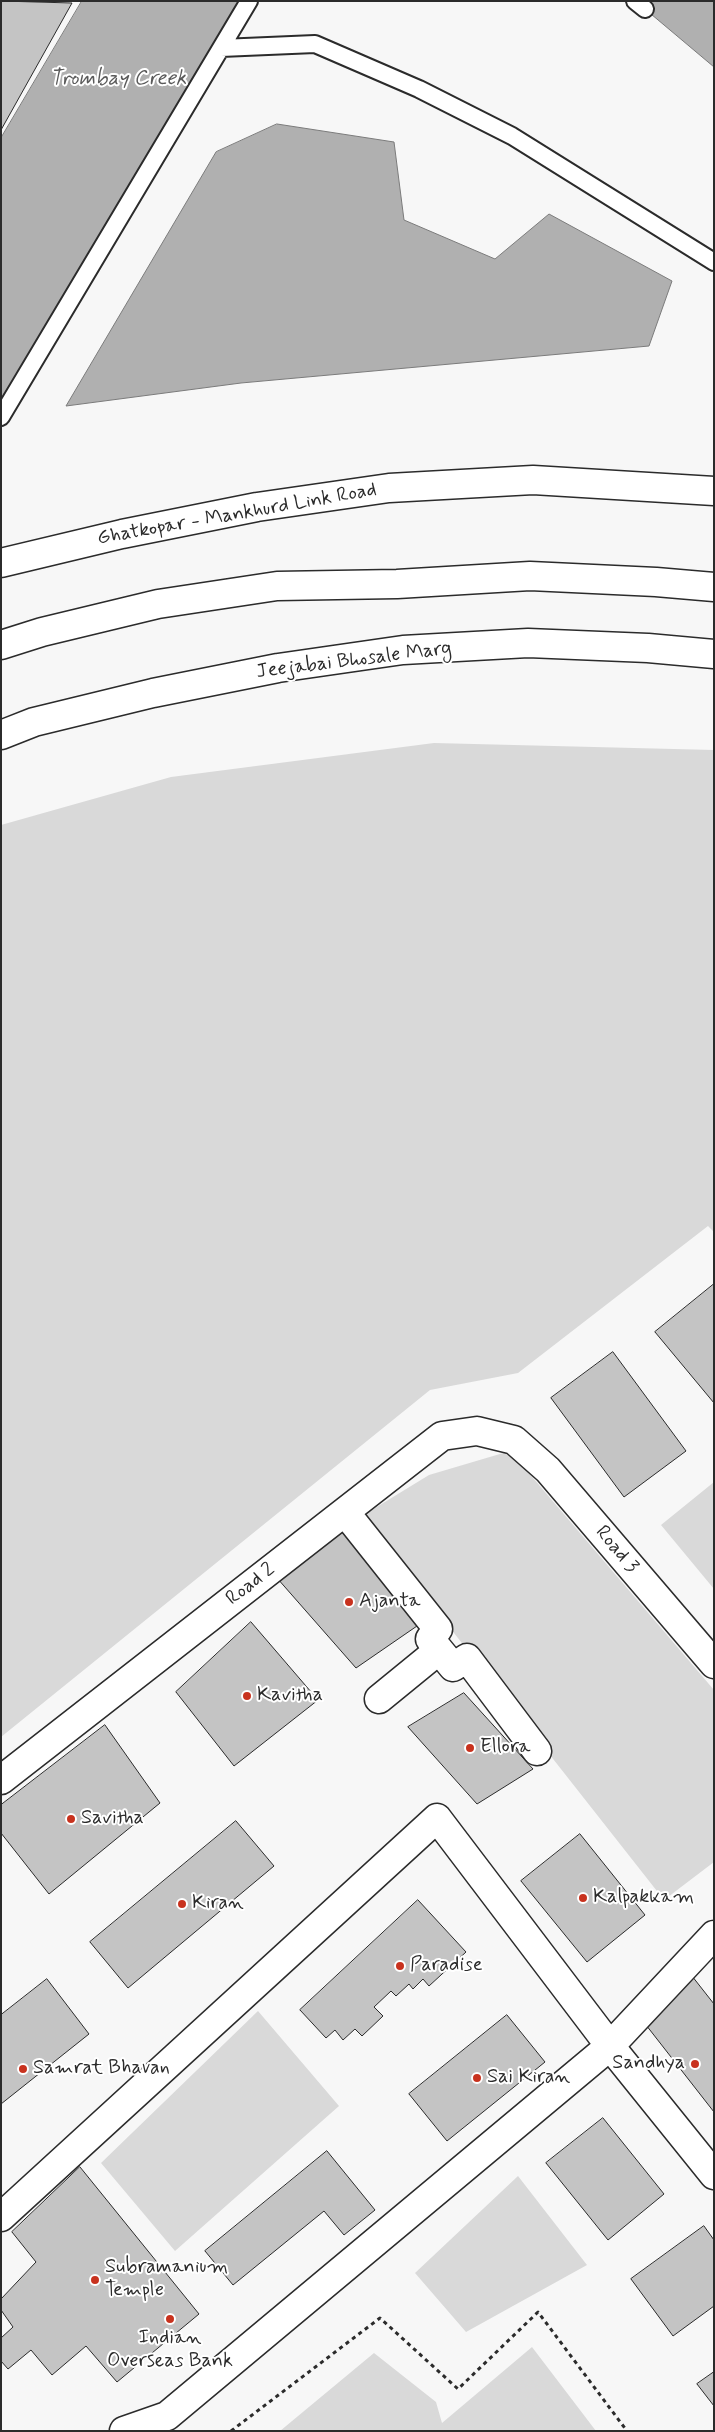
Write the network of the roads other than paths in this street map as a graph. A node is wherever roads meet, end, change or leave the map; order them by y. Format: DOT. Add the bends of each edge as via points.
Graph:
graph roads {
  1 [pos="249,1"];
  2 [pos="221,48"];
  3 [pos="714,262"];
  4 [pos="1,417"];
  5 [pos="714,491"];
  6 [pos="1,563"];
  7 [pos="714,588"];
  8 [pos="1,645"];
  9 [pos="714,654"];
  10 [pos="1,735"];
  11 [pos="514,1440"];
  12 [pos="345,1512"];
  13 [pos="439,1650"];
  14 [pos="714,1664"];
  15 [pos="379,1699"];
  16 [pos="537,1751"];
  17 [pos="1,1780"];
  18 [pos="714,1935"];
  19 [pos="610,2046"];
  20 [pos="714,2175"];
  21 [pos="1,2217"];
  22 [pos="124,2431"];
  1 -- 2 [label="lane"];
  2 -- 3 [label="lane" via="316,44 376,70 512,136"];
  2 -- 4 [label="lane"];
  5 -- 6 [label="main road, Ghatkopar - Mankhurd Link Road" via="533,480 388,488 247,509"];
  7 -- 8 [label="main road" via="530,576 397,584 278,586 158,604"];
  9 -- 10 [label="main road, Jeejabai Bhosale Marg" via="528,643 403,650 278,668 153,693 34,722"];
  11 -- 12 [label="main road, Road 2" via="477,1431 442,1436"];
  11 -- 14 [label="main road, Road 3" via="548,1470"];
  12 -- 13 [label="main road" via="438,1629 430,1639"];
  12 -- 17 [label="main road, Road 2"];
  13 -- 15 [label="main road"];
  13 -- 16 [label="main road" via="454,1667 467,1658"];
  18 -- 19 [label="main road"];
  19 -- 20 [label="main road"];
  19 -- 21 [label="main road" via="437,1818"];
  19 -- 22 [label="main road" via="167,2416"];
}
